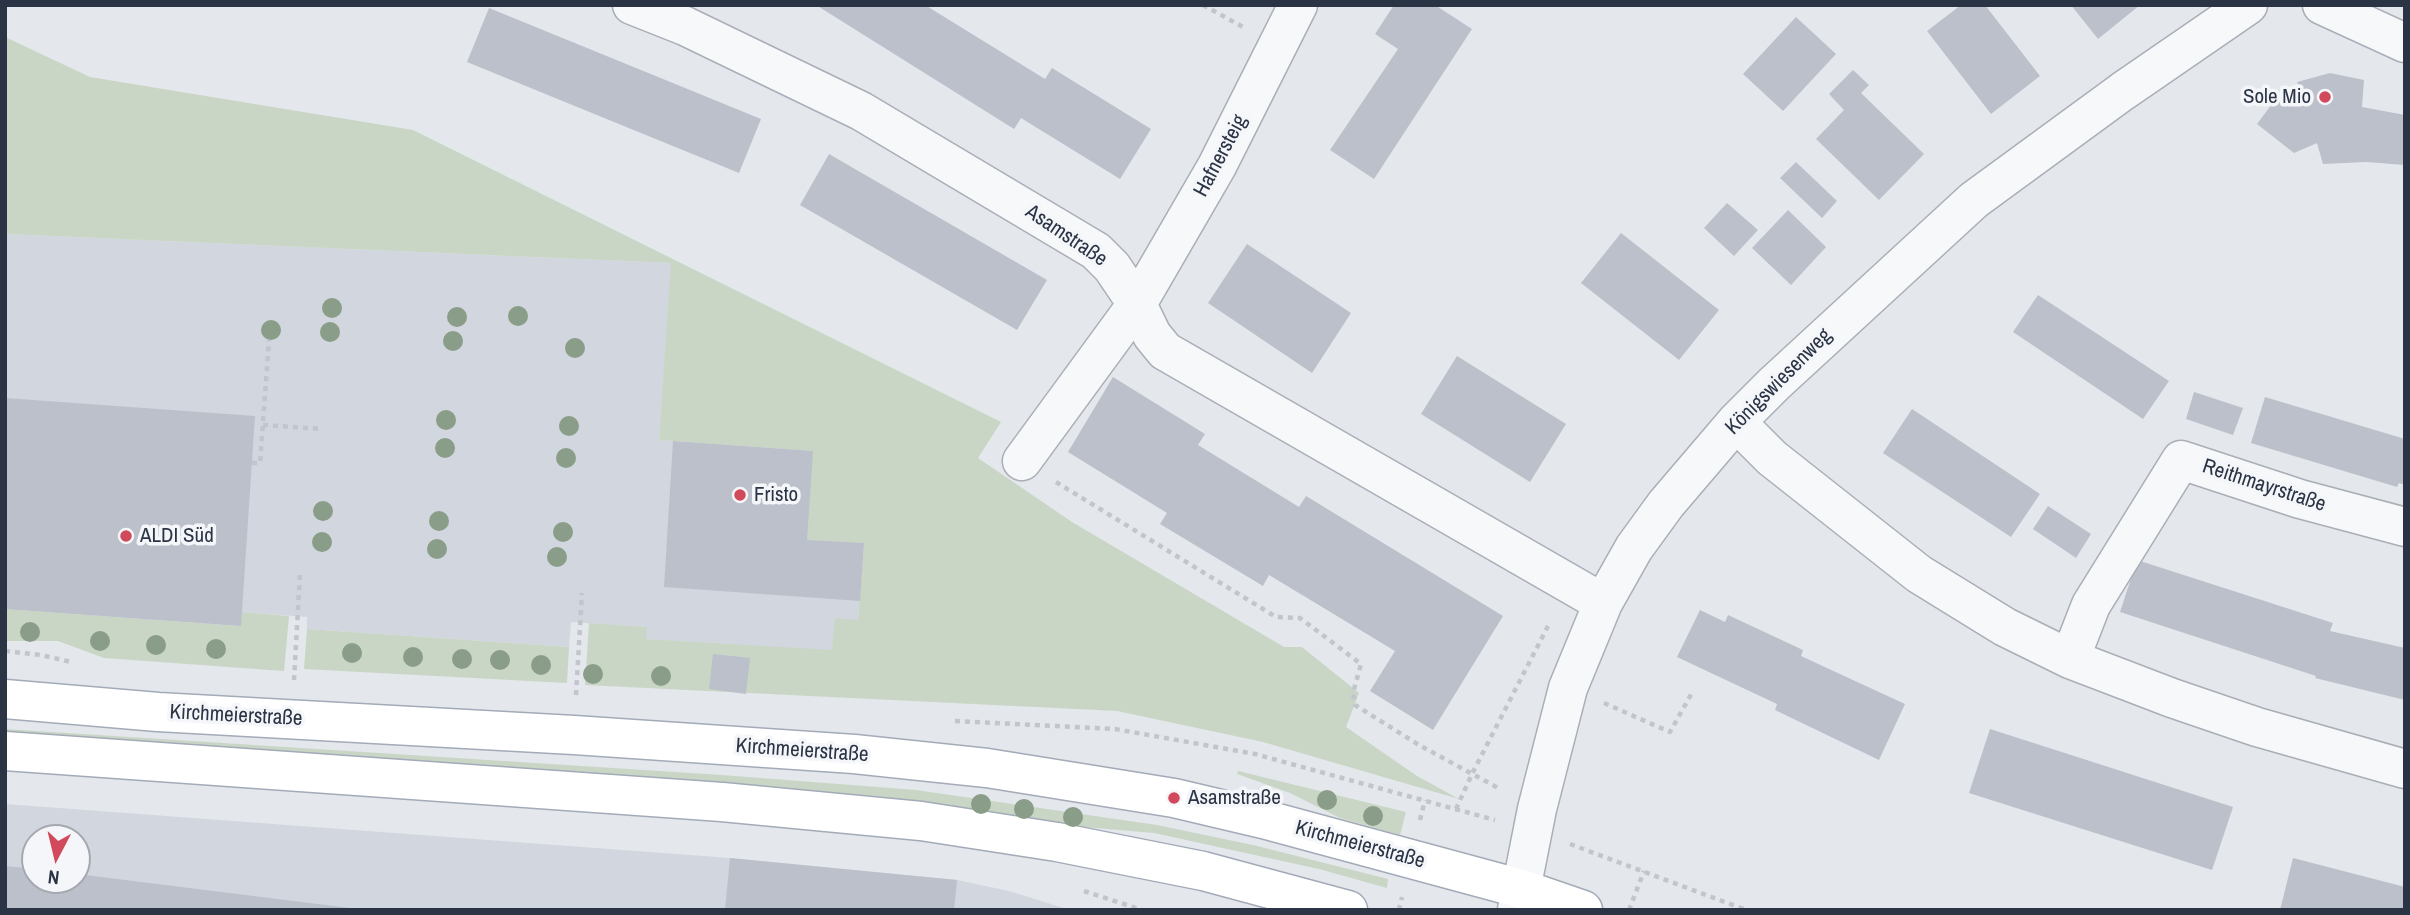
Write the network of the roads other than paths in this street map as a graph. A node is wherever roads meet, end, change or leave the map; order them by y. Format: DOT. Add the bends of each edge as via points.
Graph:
graph roads {
  1 [pos="632,5"];
  2 [pos="1298,5"];
  3 [pos="2248,5"];
  4 [pos="2322,5"];
  5 [pos="2405,43"];
  6 [pos="1137,304"];
  7 [pos="1736,422"];
  8 [pos="1022,461"];
  9 [pos="2405,527"];
  10 [pos="1603,603"];
  11 [pos="2070,659"];
  12 [pos="5,699"];
  13 [pos="5,751"];
  14 [pos="2405,769"];
  15 [pos="1520,900"];
  16 [pos="1348,910"];
  17 [pos="1583,910"];
  1 -- 6 [label="street, Asamstraße" via="839,100 982,182 1097,251"];
  2 -- 6 [label="street, Hafnersteig" via="1217,166"];
  3 -- 7 [label="street, Königswiesenweg" via="1974,200"];
  4 -- 5 [label="street"];
  6 -- 8 [label="street, Hafnersteig"];
  6 -- 10 [label="street, Asamstraße" via="1165,351"];
  7 -- 10 [label="street, Königswiesenweg" via="1634,548"];
  7 -- 11 [label="street" via="1772,458 1919,574 2005,627"];
  9 -- 11 [label="street, Reithmayrstraße" via="2182,460 2091,605"];
  10 -- 15 [label="street, Königswiesenweg" via="1568,688 1537,808"];
  11 -- 14 [label="street" via="2257,727"];
  12 -- 15 [label="main road, Kirchmeierstraße" via="854,754 987,768 1174,798 1263,818"];
  13 -- 16 [label="main road" via="722,802 921,821 1203,871"];
  15 -- 17 [label="main road, Kirchmeierstraße"];
}
